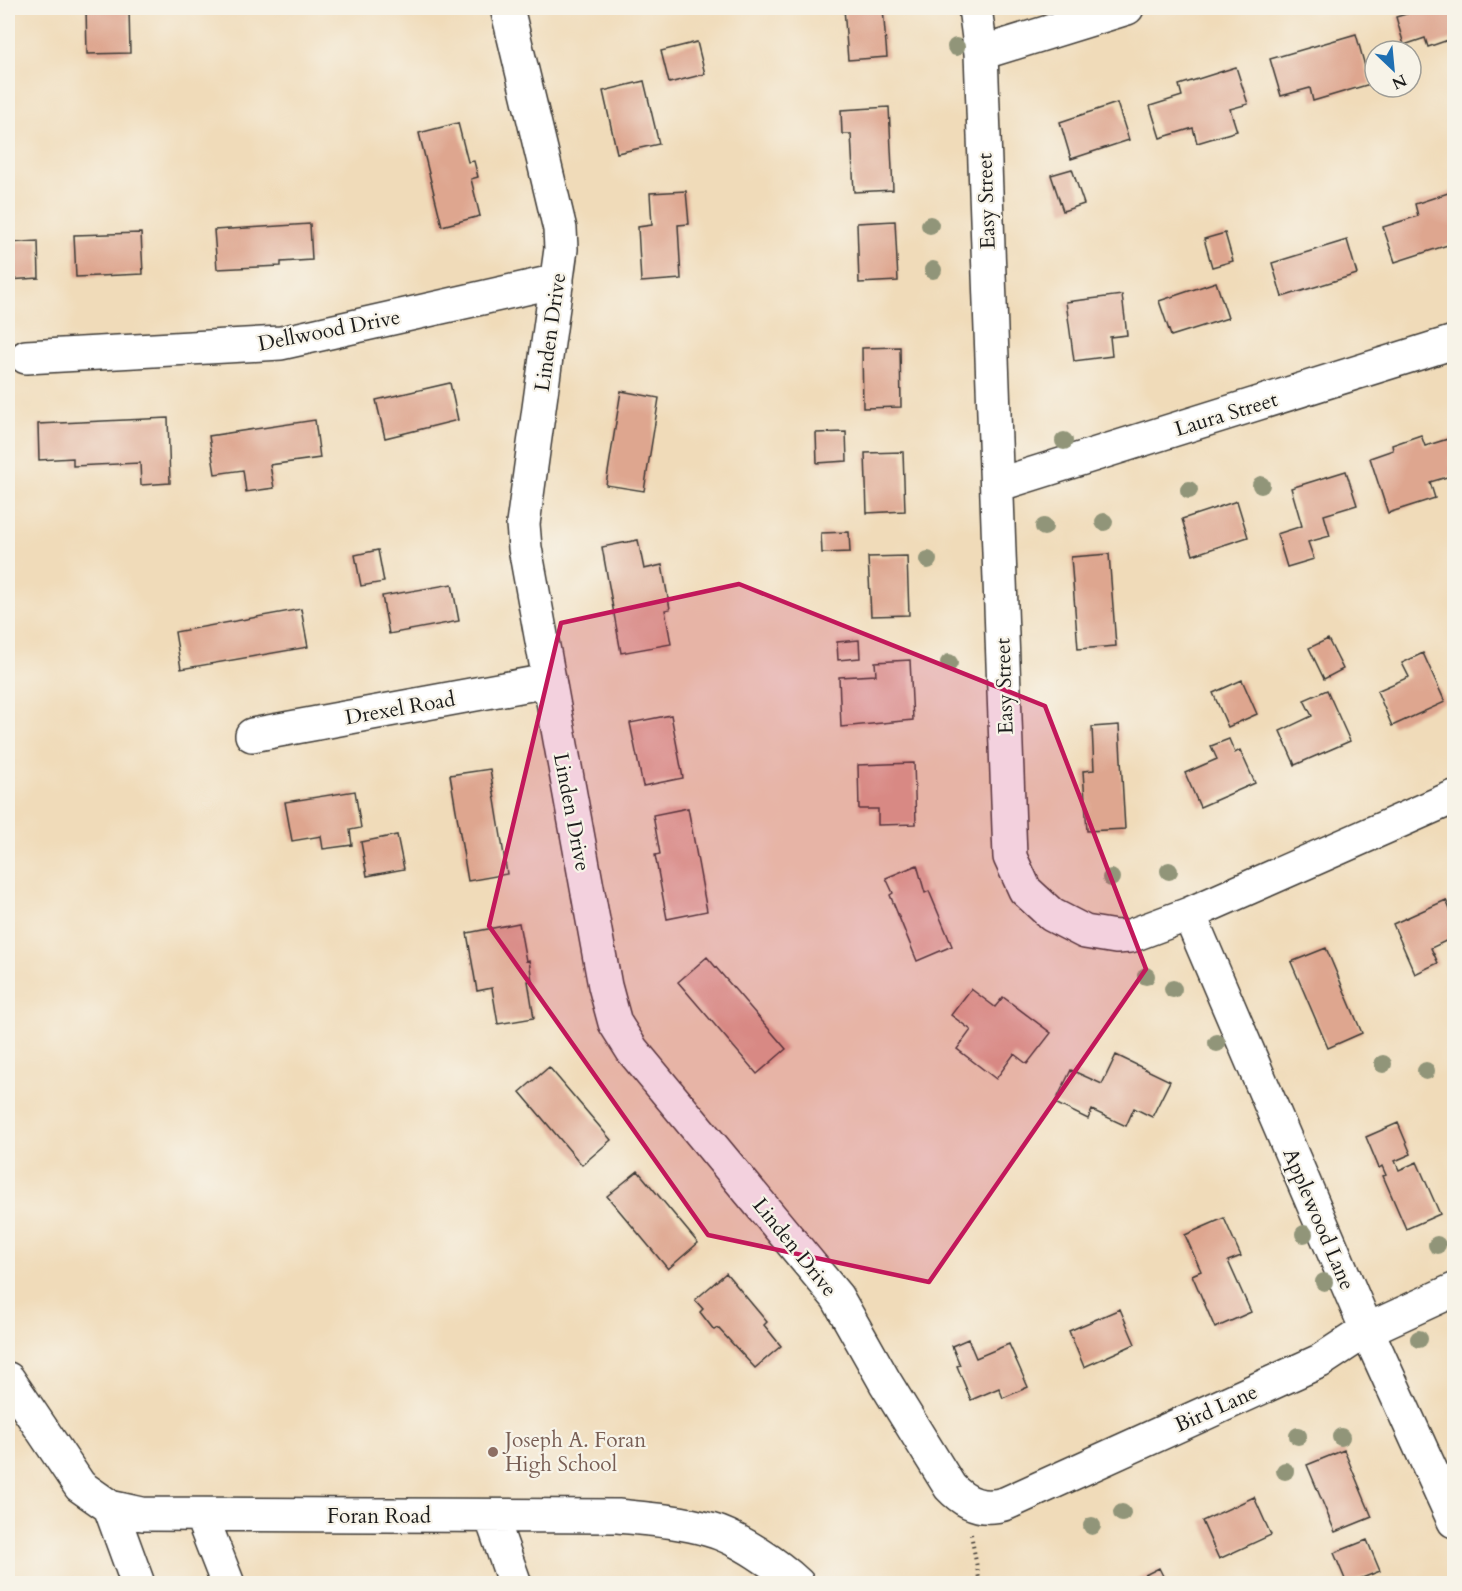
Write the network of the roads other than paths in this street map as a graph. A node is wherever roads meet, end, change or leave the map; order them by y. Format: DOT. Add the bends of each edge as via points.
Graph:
graph roads {
  1 [pos="507,8"];
  2 [pos="975,8"];
  3 [pos="1127,8"];
  4 [pos="981,53"];
  5 [pos="557,281"];
  6 [pos="1455,342"];
  7 [pos="26,357"];
  8 [pos="997,485"];
  9 [pos="547,681"];
  10 [pos="252,735"];
  11 [pos="1455,798"];
  12 [pos="1189,914"];
  13 [pos="1455,1290"];
  14 [pos="1367,1330"];
  15 [pos="8,1378"];
  16 [pos="972,1503"];
  17 [pos="110,1507"];
  18 [pos="201,1515"];
  19 [pos="491,1516"];
  20 [pos="1455,1521"];
  21 [pos="138,1584"];
  22 [pos="228,1584"];
  23 [pos="515,1584"];
  24 [pos="798,1584"];
  1 -- 5 [label="street, Linden Drive" via="560,229"];
  2 -- 4 [label="street, Easy Street"];
  3 -- 4 [label="street"];
  4 -- 8 [label="street, Easy Street"];
  5 -- 7 [label="street, Dellwood Drive" via="281,344"];
  5 -- 9 [label="street, Linden Drive" via="523,524"];
  6 -- 8 [label="street, Laura Street"];
  8 -- 12 [label="street, Easy Street" via="1010,857 1016,872 1037,904 1070,926 1100,935 1130,936"];
  9 -- 10 [label="street, Drexel Road"];
  9 -- 16 [label="street, Linden Drive" via="604,986 615,1023 632,1050 837,1297 951,1487"];
  11 -- 12 [label="street, Easy Street"];
  12 -- 14 [label="street, Applewood Lane"];
  13 -- 14 [label="street, Bird Lane"];
  14 -- 16 [label="street, Bird Lane" via="1320,1361 1006,1503 990,1507"];
  14 -- 20 [label="street, Applewood Lane"];
  15 -- 17 [label="street, Foran Road" via="80,1486"];
  17 -- 18 [label="street, Foran Road" via="142,1514"];
  17 -- 21 [label="street"];
  18 -- 19 [label="street, Foran Road"];
  18 -- 22 [label="street"];
  19 -- 23 [label="street"];
  19 -- 24 [label="street, Foran Road" via="618,1516 674,1522 713,1531 756,1554"];
}
